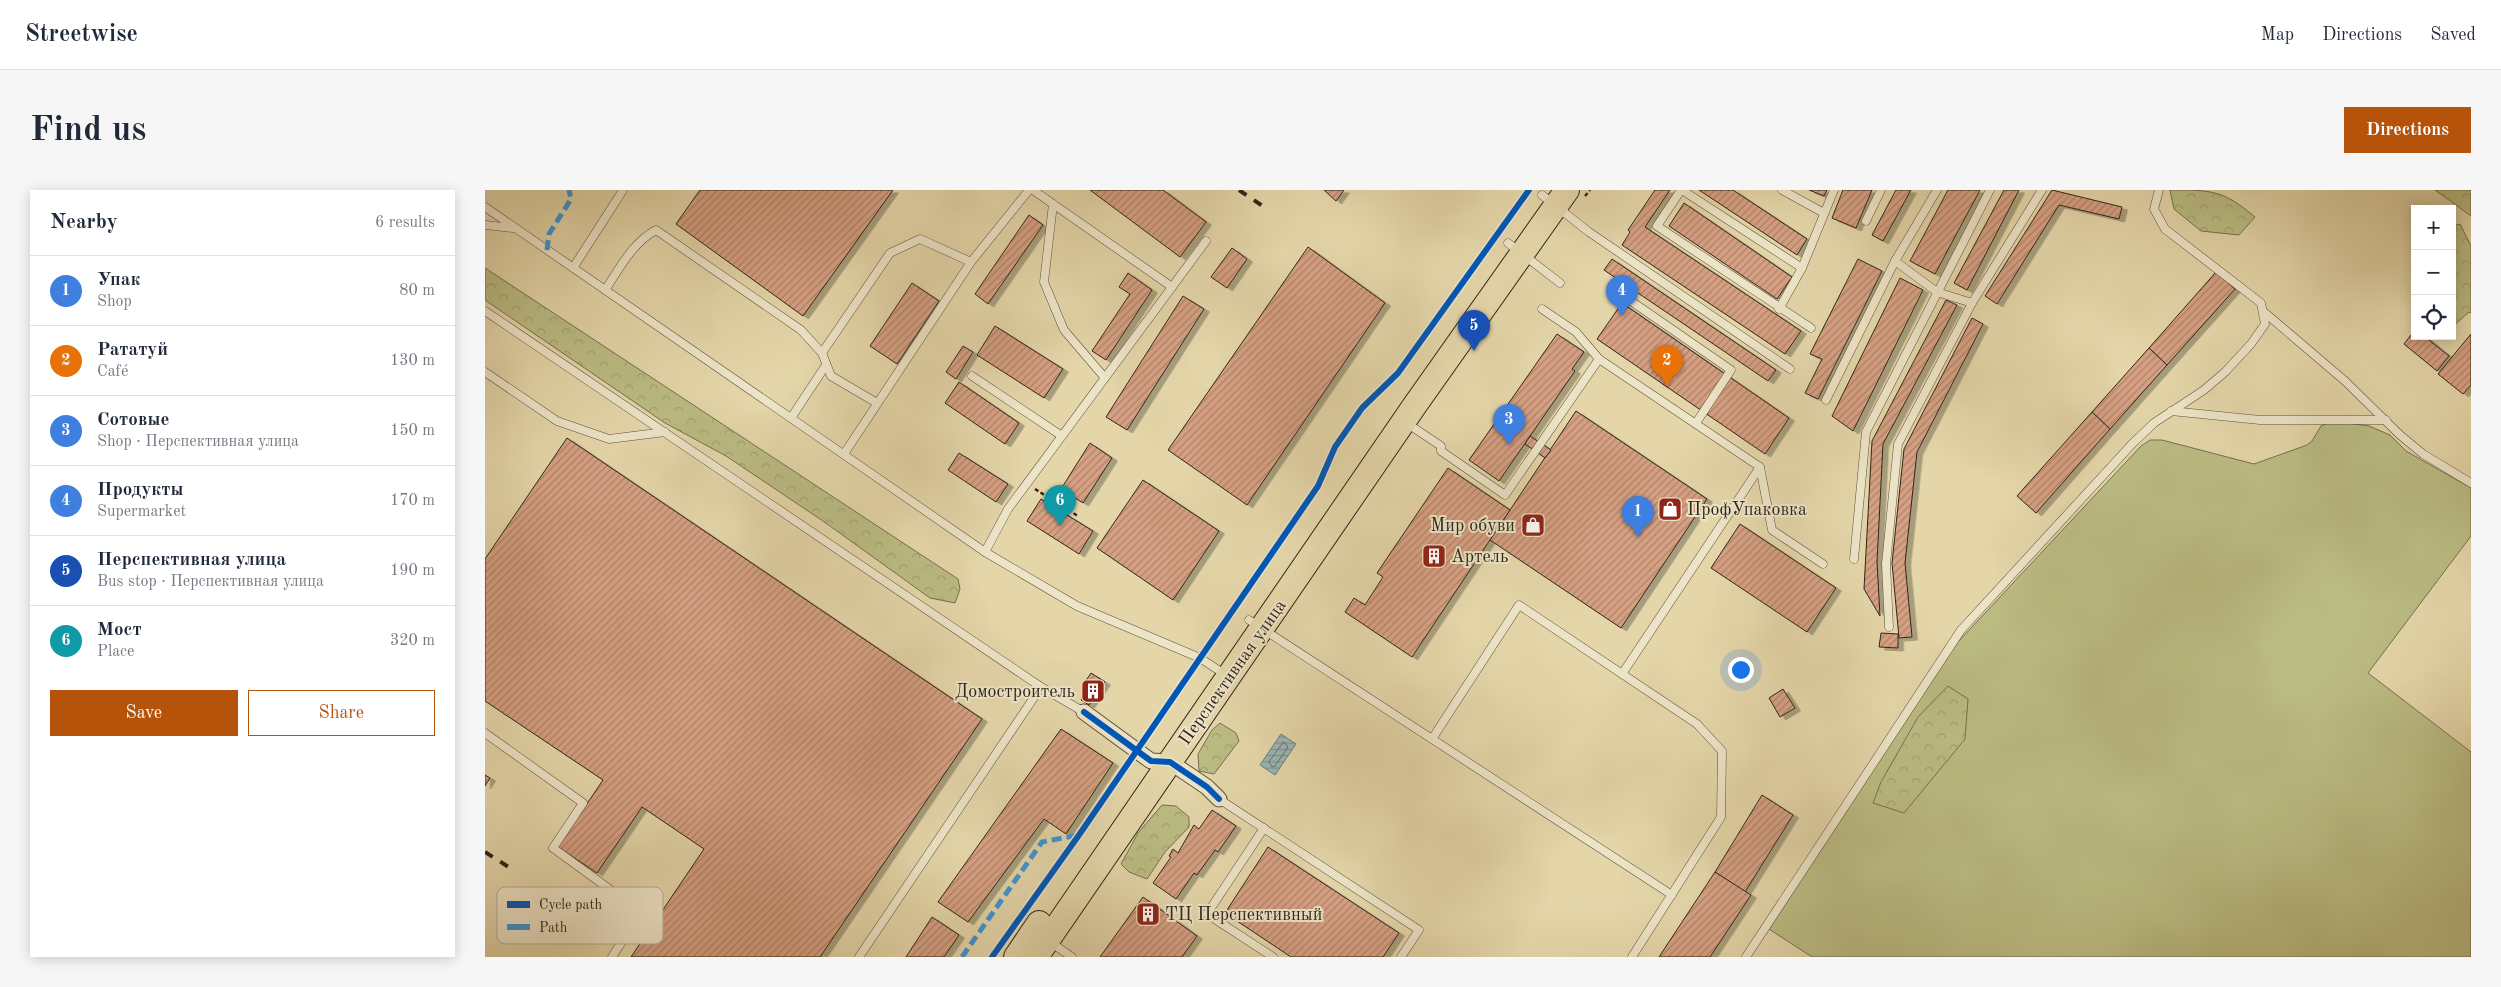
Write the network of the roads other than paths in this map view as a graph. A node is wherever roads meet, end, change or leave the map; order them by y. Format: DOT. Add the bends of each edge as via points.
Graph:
graph roads {
  1 [pos="623,190"];
  2 [pos="1031,190"];
  3 [pos="1682,190"];
  4 [pos="1782,190"];
  5 [pos="1834,190"];
  6 [pos="1881,190"];
  7 [pos="1937,190"];
  8 [pos="1990,190"];
  9 [pos="2042,190"];
  10 [pos="2159,190"];
  11 [pos="1791,192"];
  12 [pos="1553,195"];
  13 [pos="1053,204"];
  14 [pos="485,208"];
  15 [pos="1824,213"];
  16 [pos="1865,221"];
  17 [pos="485,225"];
  18 [pos="515,228"];
  19 [pos="1206,241"];
  20 [pos="1514,248"];
  21 [pos="1895,261"];
  22 [pos="971,262"];
  23 [pos="573,268"];
  24 [pos="1802,268"];
  25 [pos="1560,283"];
  26 [pos="1172,287"];
  27 [pos="605,290"];
  28 [pos="1937,292"];
  29 [pos="1631,301"];
  30 [pos="1971,303"];
  31 [pos="1542,309"];
  32 [pos="1779,309"];
  33 [pos="485,311"];
  34 [pos="2264,312"];
  35 [pos="1811,328"];
  36 [pos="822,353"];
  37 [pos="1599,359"];
  38 [pos="827,365"];
  39 [pos="1790,369"];
  40 [pos="485,372"];
  41 [pos="972,376"];
  42 [pos="1105,378"];
  43 [pos="1826,400"];
  44 [pos="877,403"];
  45 [pos="2171,411"];
  46 [pos="791,418"];
  47 [pos="2386,420"];
  48 [pos="1404,421"];
  49 [pos="1696,423"];
  50 [pos="665,432"];
  51 [pos="1062,436"];
  52 [pos="844,454"];
  53 [pos="1760,467"];
  54 [pos="2471,483"];
  55 [pos="985,552"];
  56 [pos="1854,559"];
  57 [pos="1823,564"];
  58 [pos="1255,624"];
  59 [pos="1889,627"];
  60 [pos="1222,672"];
  61 [pos="1622,674"];
  62 [pos="1041,687"];
  63 [pos="1084,712"];
  64 [pos="485,733"];
  65 [pos="1432,739"];
  66 [pos="1161,761"];
  67 [pos="1219,799"];
  68 [pos="1263,828"];
  69 [pos="607,887"];
  70 [pos="1672,895"];
  71 [pos="1039,943"];
  72 [pos="620,944"];
  73 [pos="612,957"];
  74 [pos="859,957"];
  75 [pos="1016,957"];
  76 [pos="1071,957"];
  77 [pos="1273,957"];
  78 [pos="1401,957"];
  79 [pos="1632,957"];
  80 [pos="1746,957"];
  1 -- 23 [label="lane"];
  2 -- 13 [label="lane"];
  2 -- 22 [label="lane"];
  3 -- 24 [label="lane"];
  3 -- 32 [label="lane" via="1657,226"];
  4 -- 11 [label="lane"];
  5 -- 15 [label="lane"];
  6 -- 16 [label="lane"];
  7 -- 21 [label="lane"];
  8 -- 28 [label="lane"];
  9 -- 30 [label="lane"];
  10 -- 34 [label="lane" via="2155,209 2165,229 2254,296"];
  11 -- 15 [label="lane"];
  12 -- 20 [label="main road, Перспективная улица"];
  12 -- 39 [label="lane" via="1589,232"];
  13 -- 26 [label="lane"];
  13 -- 42 [label="lane" via="1043,282 1064,330"];
  14 -- 18 [label="lane"];
  15 -- 24 [label="lane"];
  17 -- 18 [label="lane"];
  18 -- 23 [label="lane"];
  19 -- 26 [label="lane"];
  20 -- 25 [label="lane"];
  20 -- 48 [label="main road, Перспективная улица"];
  20 -- 58 [label="main road, Перспективная улица"];
  21 -- 28 [label="lane"];
  21 -- 43 [label="lane"];
  22 -- 36 [label="lane" via="921,238 890,253"];
  22 -- 44 [label="lane"];
  23 -- 27 [label="lane"];
  24 -- 32 [label="lane"];
  26 -- 42 [label="lane"];
  27 -- 36 [label="lane" via="634,247 644,236 656,230 801,330"];
  27 -- 46 [label="lane"];
  28 -- 30 [label="lane"];
  28 -- 56 [label="lane" via="1866,432"];
  29 -- 49 [label="lane" via="1731,370"];
  30 -- 59 [label="lane" via="1898,444 1886,564"];
  31 -- 37 [label="lane" via="1576,332"];
  32 -- 35 [label="lane"];
  33 -- 50 [label="lane"];
  34 -- 45 [label="lane" via="2265,324 2259,335 2231,365 2204,390"];
  34 -- 47 [label="lane"];
  36 -- 38 [label="lane"];
  37 -- 48 [label="lane" via="1505,495"];
  37 -- 49 [label="lane"];
  38 -- 44 [label="lane" via="831,376"];
  38 -- 46 [label="lane"];
  40 -- 50 [label="lane" via="557,421 609,439"];
  41 -- 51 [label="lane"];
  42 -- 51 [label="lane"];
  44 -- 52 [label="lane"];
  45 -- 47 [label="lane" via="2260,420"];
  45 -- 80 [label="lane" via="2132,444 1961,630"];
  46 -- 52 [label="lane"];
  47 -- 54 [label="lane" via="2423,454"];
  48 -- 58 [label="main road, Перспективная улица"];
  49 -- 53 [label="lane"];
  50 -- 62 [label="lane"];
  51 -- 55 [label="lane" via="1008,509"];
  52 -- 55 [label="lane"];
  53 -- 57 [label="lane" via="1772,530"];
  53 -- 61 [label="lane"];
  55 -- 60 [label="lane" via="1077,606 1200,658"];
  58 -- 60 [label="main road, Перспективная улица"];
  58 -- 65 [label="lane"];
  60 -- 66 [label="main road, Перспективная улица"];
  61 -- 65 [label="lane" via="1519,605"];
  61 -- 70 [label="lane" via="1697,724 1722,752 1721,817"];
  62 -- 63 [label="lane"];
  62 -- 74 [label="lane"];
  63 -- 66 [label="street"];
  64 -- 69 [label="lane" via="583,803 553,848"];
  65 -- 70 [label="lane"];
  66 -- 67 [label="street" via="1207,787"];
  66 -- 71 [label="main road, Перспективная улица"];
  67 -- 68 [label="lane"];
  68 -- 77 [label="lane" via="1207,914"];
  68 -- 78 [label="lane" via="1419,930"];
  70 -- 79 [label="lane"];
  71 -- 75 [label="main road, Перспективная улица"];
  71 -- 76 [label="lane"];
  72 -- 73 [label="lane"];
}
